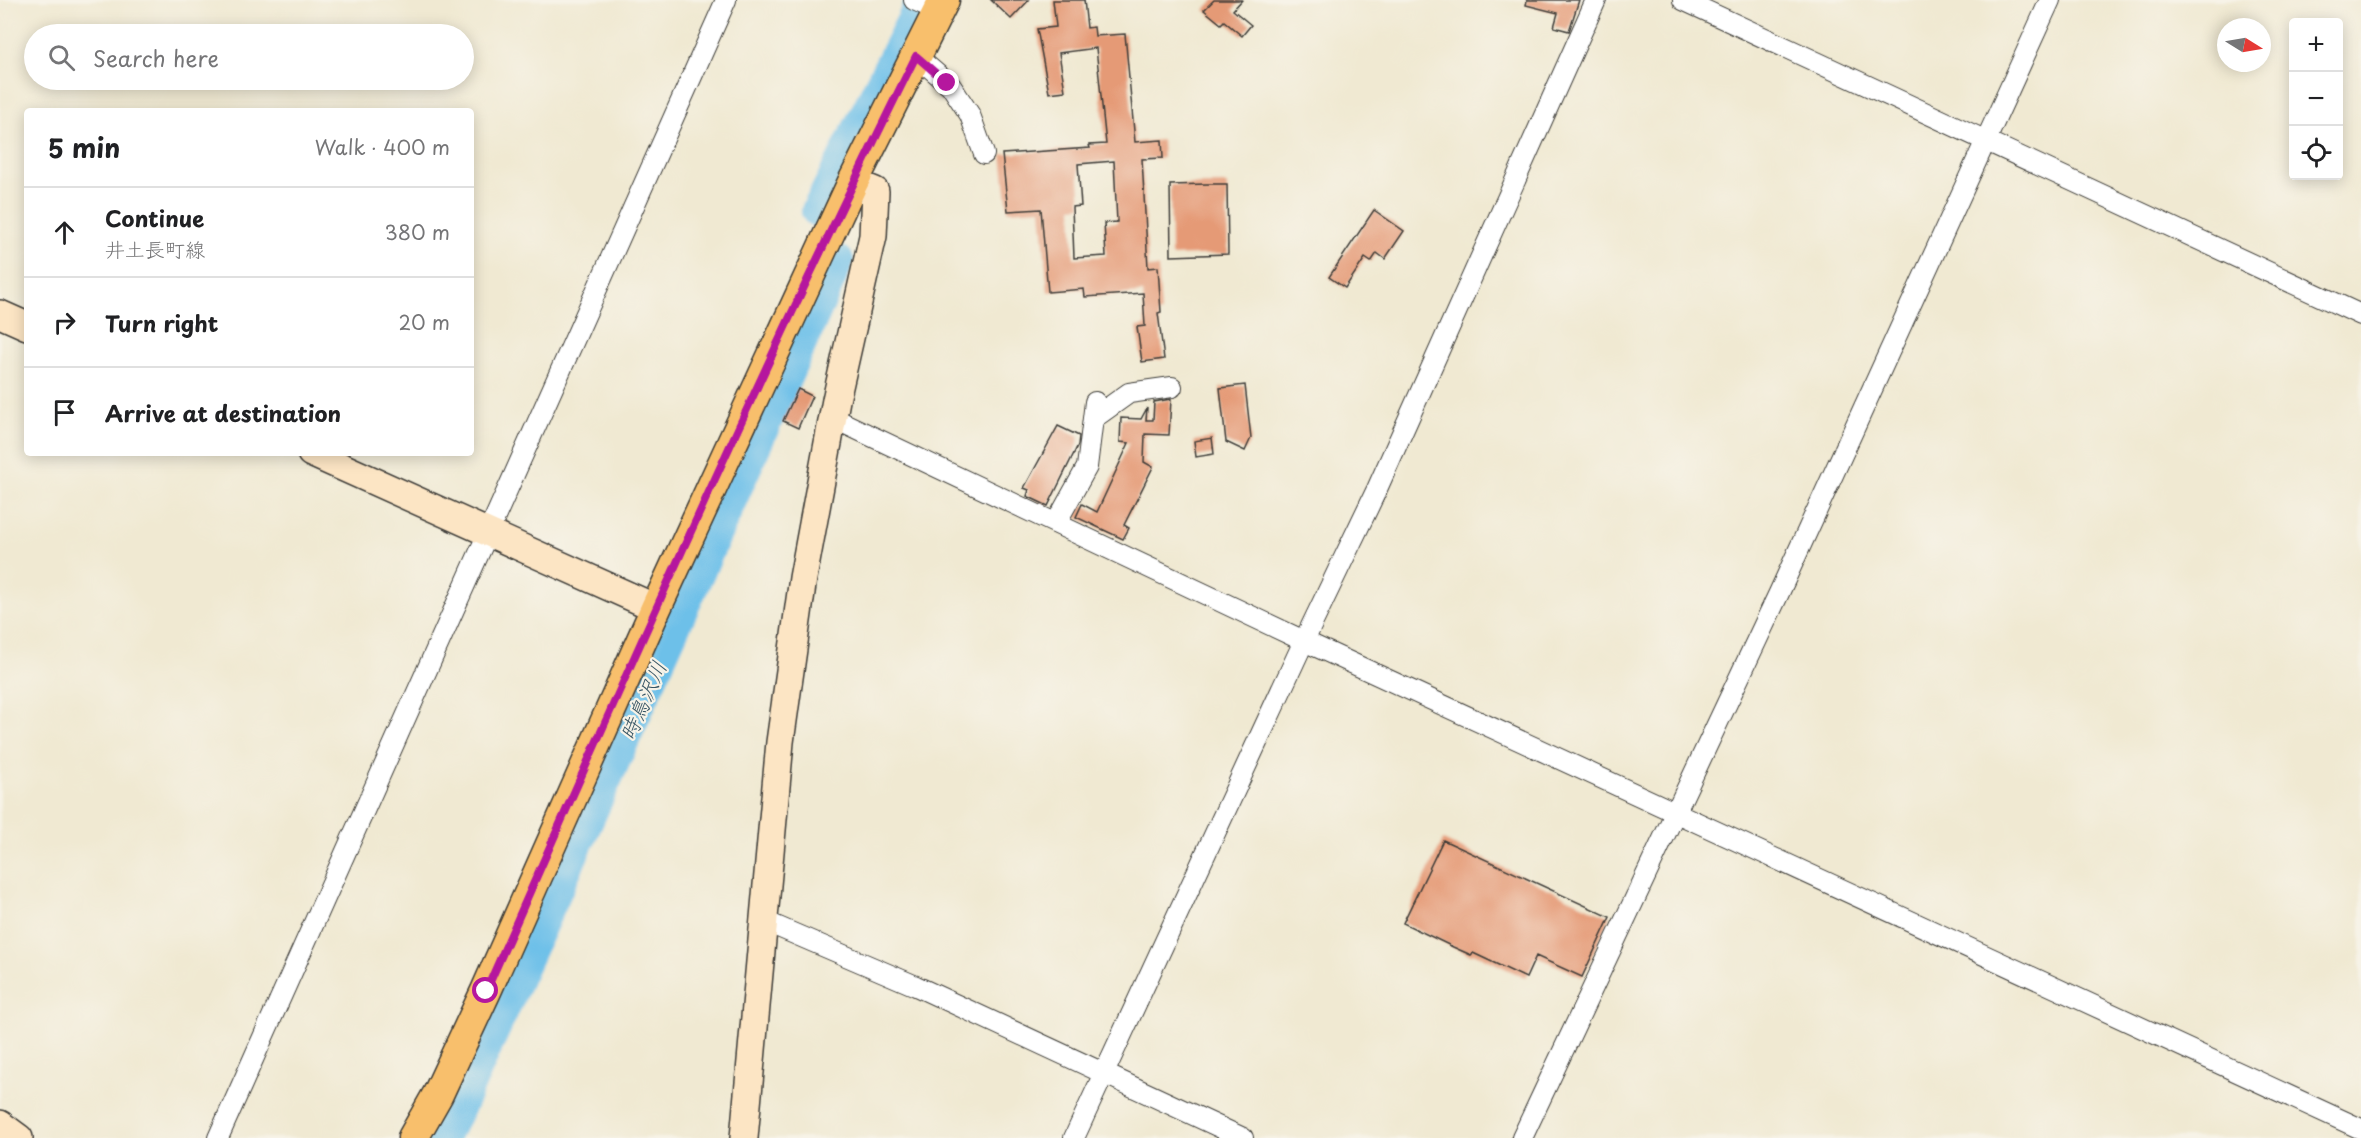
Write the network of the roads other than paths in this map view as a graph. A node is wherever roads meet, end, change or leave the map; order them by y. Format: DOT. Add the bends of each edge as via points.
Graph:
graph roads {
  1 [pos="726,0"];
  2 [pos="1596,0"];
  3 [pos="1683,0"];
  4 [pos="2050,0"];
  5 [pos="932,4"];
  6 [pos="916,56"];
  7 [pos="1984,139"];
  8 [pos="984,154"];
  9 [pos="853,183"];
  10 [pos="0,314"];
  11 [pos="2361,315"];
  12 [pos="24,325"];
  13 [pos="1172,387"];
  14 [pos="833,418"];
  15 [pos="317,456"];
  16 [pos="1056,523"];
  17 [pos="487,532"];
  18 [pos="656,608"];
  19 [pos="1304,640"];
  20 [pos="1675,811"];
  21 [pos="762,920"];
  22 [pos="1103,1072"];
  23 [pos="2361,1129"];
  24 [pos="218,1138"];
  25 [pos="413,1138"];
  26 [pos="744,1138"];
  27 [pos="1074,1138"];
  28 [pos="1243,1138"];
  29 [pos="1522,1138"];
  1 -- 17 [label="street"];
  2 -- 19 [label="street" via="1377,489"];
  3 -- 7 [label="street"];
  4 -- 7 [label="street"];
  5 -- 6 [label="main road"];
  6 -- 8 [label="street" via="951,86 970,115"];
  6 -- 9 [label="main road"];
  7 -- 11 [label="street"];
  7 -- 20 [label="street" via="1779,593"];
  9 -- 14 [label="street" via="875,191 873,236"];
  9 -- 18 [label="main road"];
  10 -- 12 [label="street"];
  13 -- 16 [label="street" via="1129,393 1094,410 1087,467"];
  14 -- 16 [label="street"];
  14 -- 21 [label="street" via="803,578 780,742"];
  15 -- 17 [label="street"];
  16 -- 19 [label="street"];
  17 -- 18 [label="street"];
  17 -- 24 [label="street"];
  18 -- 25 [label="main road" via="486,991"];
  19 -- 20 [label="street"];
  19 -- 22 [label="street"];
  20 -- 23 [label="street"];
  20 -- 29 [label="street"];
  21 -- 22 [label="street"];
  21 -- 26 [label="street"];
  22 -- 27 [label="street"];
  22 -- 28 [label="street"];
}
